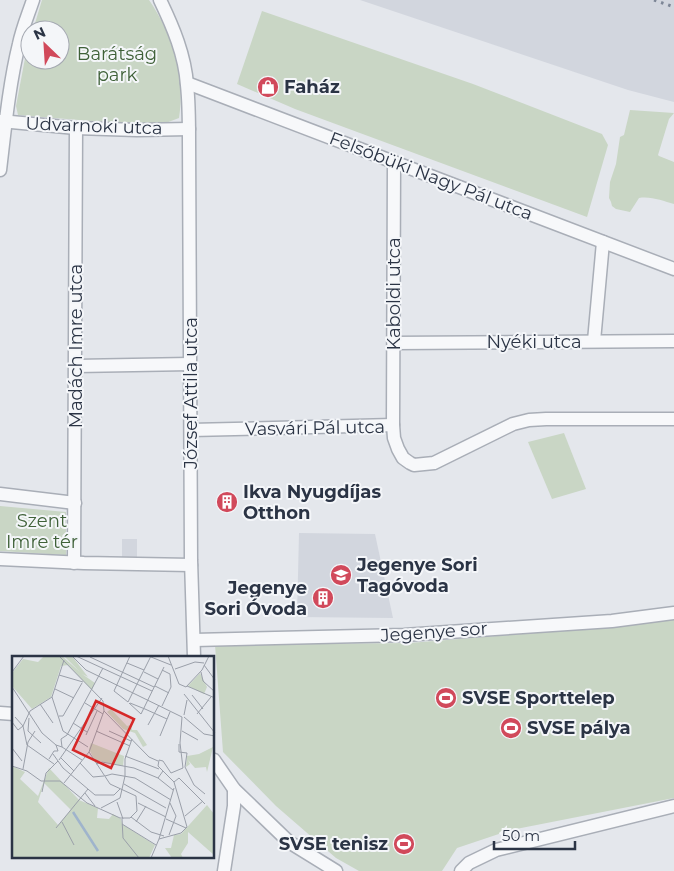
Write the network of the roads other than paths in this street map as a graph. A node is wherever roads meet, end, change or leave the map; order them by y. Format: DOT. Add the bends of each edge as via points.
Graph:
graph roads {
  1 [pos="32,0"];
  2 [pos="160,0"];
  3 [pos="187,84"];
  4 [pos="3,121"];
  5 [pos="76,128"];
  6 [pos="189,129"];
  7 [pos="394,163"];
  8 [pos="0,170"];
  9 [pos="603,242"];
  10 [pos="674,269"];
  11 [pos="594,341"];
  12 [pos="674,341"];
  13 [pos="394,343"];
  14 [pos="190,364"];
  15 [pos="76,366"];
  16 [pos="674,419"];
  17 [pos="393,425"];
  18 [pos="191,430"];
  19 [pos="0,494"];
  20 [pos="75,503"];
  21 [pos="0,560"];
  22 [pos="74,563"];
  23 [pos="191,565"];
  24 [pos="674,613"];
  25 [pos="194,640"];
  26 [pos="194,656"];
  27 [pos="215,761"];
  28 [pos="234,789"];
  29 [pos="674,806"];
  30 [pos="224,871"];
  31 [pos="336,871"];
  32 [pos="461,871"];
  1 -- 4 [label="street" via="17,50"];
  2 -- 3 [label="street" via="180,48"];
  3 -- 6 [label="street, József Attila utca"];
  3 -- 7 [label="street, Felsőbüki Nagy Pál utca"];
  4 -- 5 [label="street, Udvarnoki utca"];
  4 -- 8 [label="street"];
  5 -- 6 [label="street, Udvarnoki utca"];
  5 -- 15 [label="street, Madách Imre utca"];
  6 -- 14 [label="street, József Attila utca"];
  7 -- 9 [label="street, Felsőbüki Nagy Pál utca"];
  7 -- 13 [label="street, Kaboldi utca"];
  9 -- 10 [label="street, Felsőbüki Nagy Pál utca"];
  9 -- 11 [label="street"];
  11 -- 12 [label="street, Nyéki utca"];
  11 -- 13 [label="street, Nyéki utca"];
  13 -- 17 [label="street, Kaboldi utca"];
  14 -- 15 [label="street"];
  14 -- 18 [label="street, József Attila utca"];
  15 -- 20 [label="street, Madách Imre utca"];
  16 -- 17 [label="street, Vasvári Pál utca" via="529,420 513,424 434,463 414,465 403,458 398,449"];
  17 -- 18 [label="street, Vasvári Pál utca"];
  18 -- 23 [label="street, József Attila utca"];
  19 -- 20 [label="street"];
  20 -- 22 [label="street, Madách Imre utca"];
  21 -- 22 [label="street"];
  22 -- 23 [label="street"];
  23 -- 25 [label="street, József Attila utca"];
  24 -- 25 [label="street, Jegenye sor" via="612,621 404,635"];
  25 -- 26 [label="street, József Attila utca"];
  27 -- 28 [label="street"];
  28 -- 30 [label="street"];
  28 -- 31 [label="street" via="290,842"];
  29 -- 32 [label="street" via="496,850 469,863"];
}
